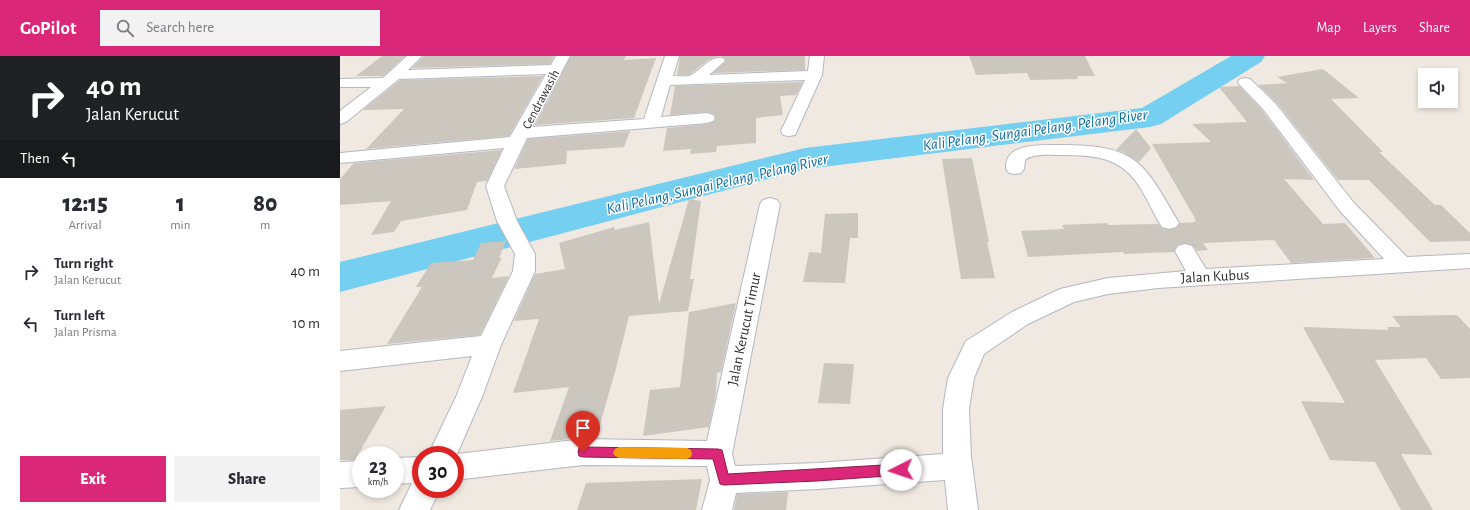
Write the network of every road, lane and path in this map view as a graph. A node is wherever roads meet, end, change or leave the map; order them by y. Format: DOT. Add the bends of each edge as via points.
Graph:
graph roads {
  1 [pos="415,56"];
  2 [pos="672,56"];
  3 [pos="817,56"];
  4 [pos="718,61"];
  5 [pos="560,62"];
  6 [pos="815,75"];
  7 [pos="391,79"];
  8 [pos="693,80"];
  9 [pos="664,81"];
  10 [pos="1245,82"];
  11 [pos="340,83"];
  12 [pos="707,118"];
  13 [pos="340,119"];
  14 [pos="652,123"];
  15 [pos="789,131"];
  16 [pos="519,138"];
  17 [pos="340,158"];
  18 [pos="1015,169"];
  19 [pos="770,204"];
  20 [pos="1169,223"];
  21 [pos="1185,251"];
  22 [pos="1470,261"];
  23 [pos="1403,266"];
  24 [pos="1200,277"];
  25 [pos="489,345"];
  26 [pos="340,361"];
  27 [pos="446,446"];
  28 [pos="464,466"];
  29 [pos="959,466"];
  30 [pos="721,467"];
  31 [pos="352,474"];
  32 [pos="340,475"];
  33 [pos="420,498"];
  34 [pos="414,510"];
  35 [pos="717,510"];
  36 [pos="962,510"];
  1 -- 7 [label="street"];
  2 -- 9 [label="street"];
  3 -- 6 [label="street"];
  4 -- 8 [label="street"];
  5 -- 7 [label="street"];
  5 -- 16 [label="street, Cendrawasih"];
  6 -- 8 [label="street"];
  6 -- 15 [label="street"];
  7 -- 11 [label="street"];
  7 -- 13 [label="street"];
  8 -- 9 [label="street"];
  9 -- 14 [label="street"];
  10 -- 23 [label="street" via="1269,106 1347,207"];
  12 -- 14 [label="street"];
  14 -- 16 [label="street"];
  16 -- 17 [label="street"];
  16 -- 25 [label="street, Cendrawasih" via="495,186 507,221 526,254 524,271"];
  18 -- 20 [label="street" via="1014,163 1018,157 1027,152 1086,150 1110,154 1139,171"];
  19 -- 30 [label="street, Jalan Kerucut Timur"];
  21 -- 24 [label="street"];
  22 -- 23 [label="street, Jalan Kubus"];
  23 -- 24 [label="street, Jalan Kubus"];
  24 -- 29 [label="street, Jalan Kubus" via="1108,286 1068,295 1020,318 975,348 961,378 956,409"];
  25 -- 26 [label="street"];
  25 -- 27 [label="street"];
  28 -- 30 [label="street" via="583,452"];
  29 -- 30 [label="street" via="817,476"];
  29 -- 36 [label="street"];
  30 -- 35 [label="street, Jalan Kerucut Timur"];
  31 -- 32 [label="street"];
  33 -- 34 [label="street"];
}
